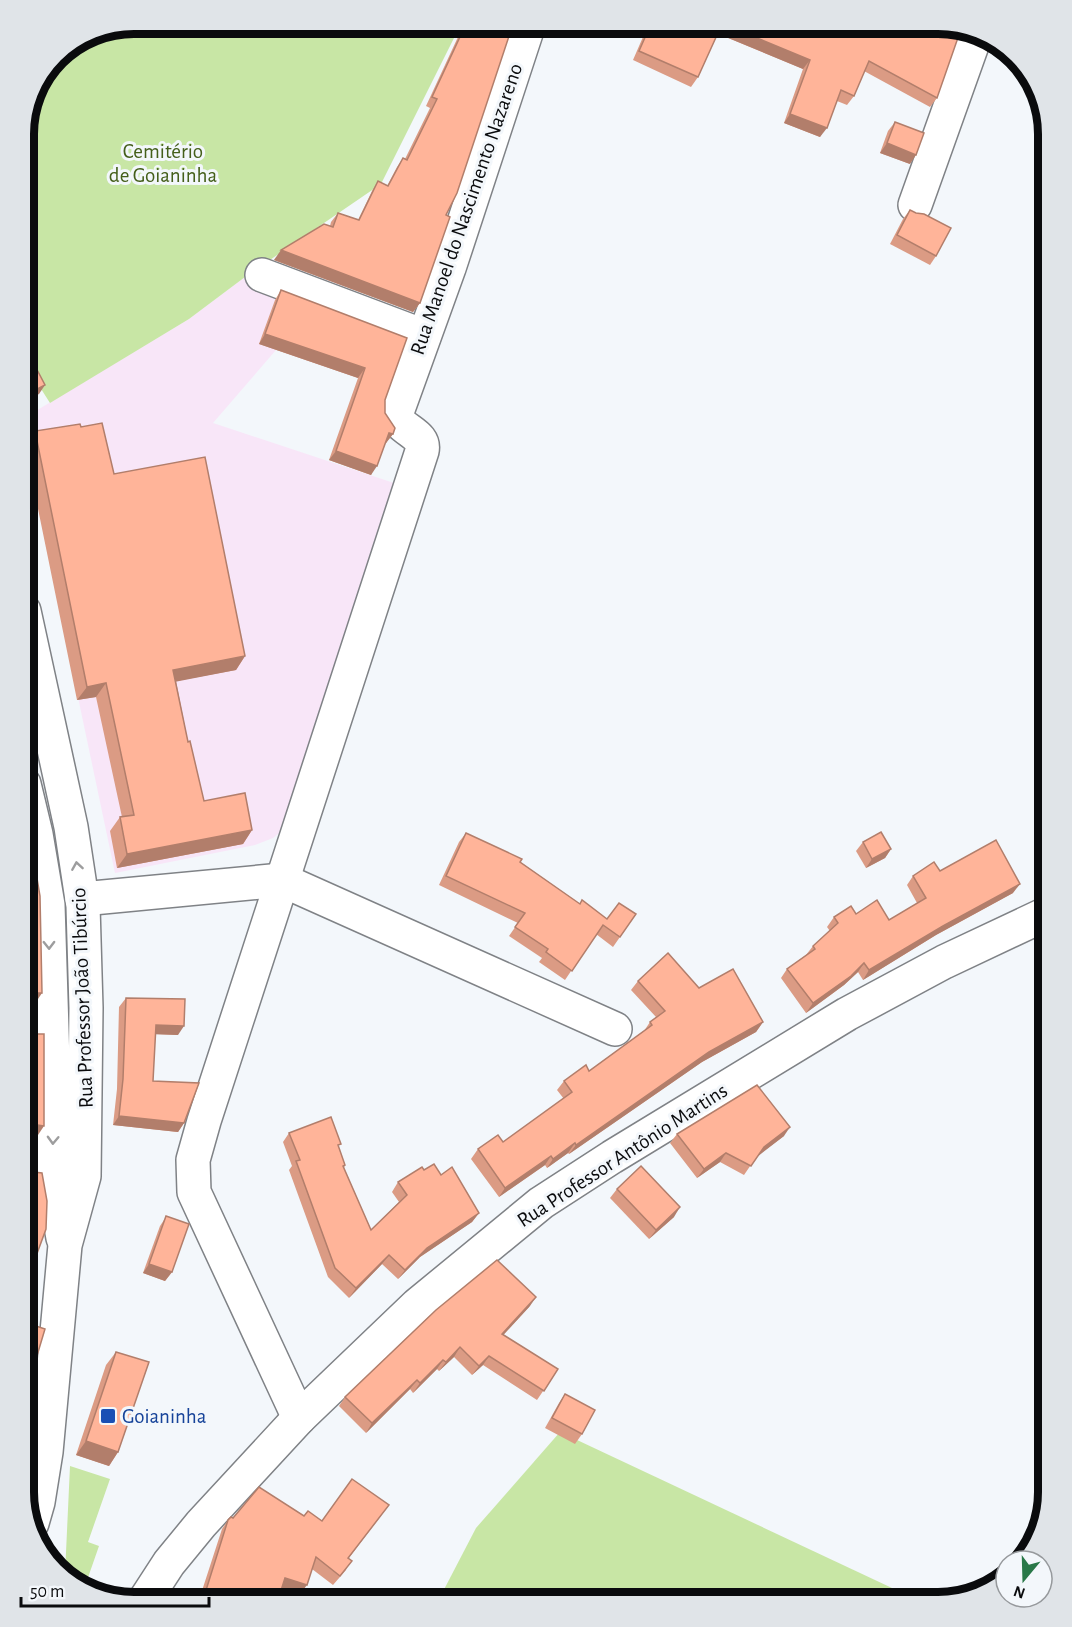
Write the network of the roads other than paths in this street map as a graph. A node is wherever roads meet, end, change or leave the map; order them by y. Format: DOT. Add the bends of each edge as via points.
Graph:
graph roads {
  1 [pos="525,34"];
  2 [pos="973,42"];
  3 [pos="915,205"];
  4 [pos="262,275"];
  5 [pos="424,336"];
  6 [pos="35,660"];
  7 [pos="34,812"];
  8 [pos="68,813"];
  9 [pos="34,845"];
  10 [pos="282,880"];
  11 [pos="82,899"];
  12 [pos="1038,918"];
  13 [pos="615,1029"];
  14 [pos="38,1173"];
  15 [pos="84,1176"];
  16 [pos="65,1245"];
  17 [pos="299,1419"];
  18 [pos="35,1507"];
  19 [pos="150,1592"];
  1 -- 5 [label="street, Rua Manoel do Nascimento Nazareno"];
  2 -- 3 [label="street"];
  4 -- 5 [label="street"];
  5 -- 10 [label="street, Rua Manoel do Nascimento Nazareno" via="396,415 423,446"];
  6 -- 8 [label="street, Rua Professor João Tibúrcio"];
  7 -- 8 [label="street"];
  11 -- 8 [label="street, Rua Professor João Tibúrcio, one-way"];
  9 -- 14 [label="street, Rua Professor João Tibúrcio, one-way" via="48,905 54,1094"];
  10 -- 11 [label="street"];
  10 -- 13 [label="street"];
  10 -- 17 [label="street" via="197,1143 192,1177 201,1208"];
  11 -- 15 [label="street, Rua Professor João Tibúrcio" via="86,1008"];
  12 -- 17 [label="street, Rua Professor Antônio Martins" via="847,1014 541,1203 417,1305"];
  14 -- 15 [label="street"];
  14 -- 16 [label="street, Rua Professor João Tibúrcio"];
  15 -- 16 [label="street, Rua Professor João Tibúrcio"];
  16 -- 18 [label="street" via="51,1410"];
  17 -- 19 [label="street, Rua Professor Antônio Martins" via="201,1524"];
}
